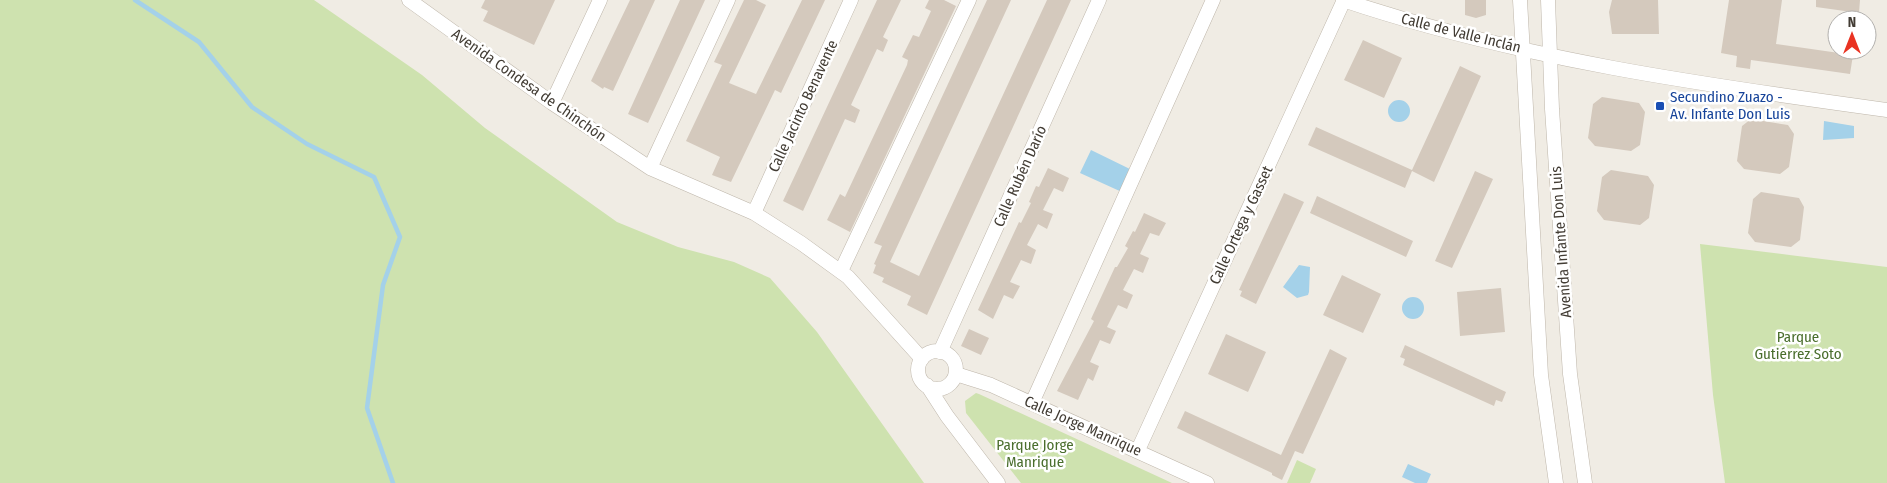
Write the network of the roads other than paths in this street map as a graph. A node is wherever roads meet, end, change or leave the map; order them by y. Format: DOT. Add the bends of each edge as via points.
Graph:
graph roads {
  1 [pos="409,0"];
  2 [pos="600,0"];
  3 [pos="728,0"];
  4 [pos="851,0"];
  5 [pos="969,0"];
  6 [pos="1099,0"];
  7 [pos="1213,0"];
  8 [pos="1343,0"];
  9 [pos="1520,0"];
  10 [pos="1548,0"];
  11 [pos="1521,48"];
  12 [pos="1550,55"];
  13 [pos="552,103"];
  14 [pos="1887,110"];
  15 [pos="650,168"];
  16 [pos="754,213"];
  17 [pos="841,272"];
  18 [pos="940,352"];
  19 [pos="922,359"];
  20 [pos="956,374"];
  21 [pos="927,386"];
  22 [pos="948,387"];
  23 [pos="1032,403"];
  24 [pos="947,416"];
  25 [pos="1138,450"];
  26 [pos="998,483"];
  27 [pos="1208,483"];
  28 [pos="1556,483"];
  29 [pos="1585,483"];
  1 -- 13 [label="street, Avenida Condesa de Chinchón"];
  2 -- 13 [label="street"];
  3 -- 15 [label="street"];
  4 -- 16 [label="street, Calle Jacinto Benavente"];
  5 -- 17 [label="street"];
  6 -- 18 [label="street, Calle Rubén Darío"];
  7 -- 23 [label="street"];
  8 -- 11 [label="street, Calle de Valle Inclán"];
  8 -- 25 [label="street, Calle Ortega y Gasset"];
  9 -- 11 [label="street, Avenida Infante Don Luis"];
  10 -- 12 [label="street, Avenida Infante Don Luis"];
  11 -- 12 [label="street, Calle de Valle Inclán"];
  11 -- 28 [label="street, Avenida Infante Don Luis" via="1541,375"];
  12 -- 14 [label="street, Calle de Valle Inclán" via="1636,72"];
  12 -- 29 [label="street, Avenida Infante Don Luis" via="1570,374"];
  13 -- 15 [label="street, Avenida Condesa de Chinchón"];
  15 -- 16 [label="street, Avenida Condesa de Chinchón"];
  16 -- 17 [label="street, Avenida Condesa de Chinchón"];
  17 -- 19 [label="street, Avenida Condesa de Chinchón"];
  18 -- 19 [label="street"];
  18 -- 20 [label="street" via="951,358"];
  19 -- 21 [label="street" via="919,377"];
  20 -- 22 [label="street"];
  20 -- 23 [label="street, Calle Jorge Manrique"];
  21 -- 22 [label="street"];
  21 -- 24 [label="street"];
  22 -- 24 [label="street"];
  23 -- 25 [label="street, Calle Jorge Manrique"];
  24 -- 26 [label="street"];
  25 -- 27 [label="street, Calle Jorge Manrique"];
}
